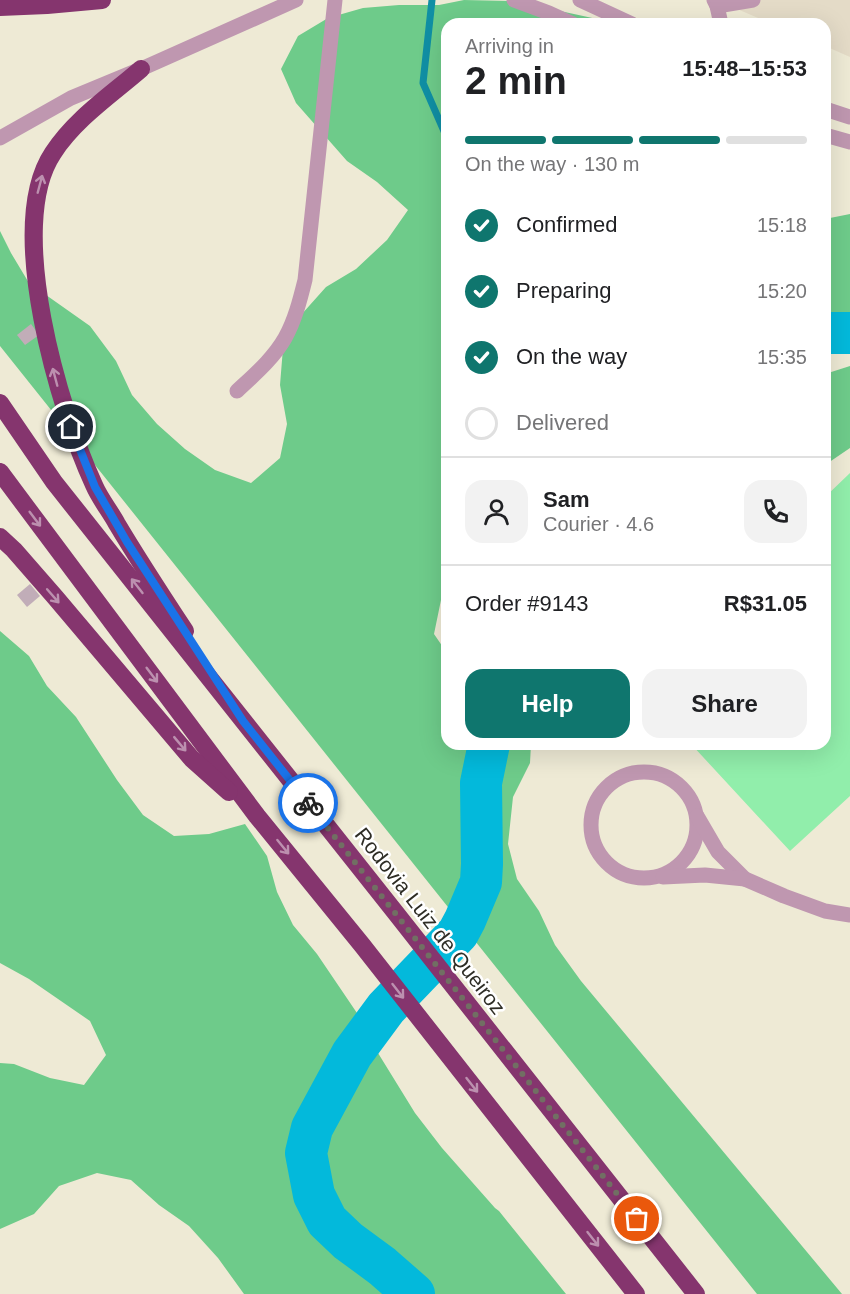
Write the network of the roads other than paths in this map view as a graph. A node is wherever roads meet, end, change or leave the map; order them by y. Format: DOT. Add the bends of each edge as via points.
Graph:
graph roads {
  1 [pos="102,0"];
  2 [pos="296,0"];
  3 [pos="335,0"];
  4 [pos="514,0"];
  5 [pos="580,0"];
  6 [pos="753,0"];
  7 [pos="716,3"];
  8 [pos="0,7"];
  9 [pos="560,18"];
  10 [pos="619,18"];
  11 [pos="720,18"];
  12 [pos="141,69"];
  13 [pos="831,112"];
  14 [pos="850,117"];
  15 [pos="831,137"];
  16 [pos="0,138"];
  17 [pos="850,142"];
  18 [pos="237,392"];
  19 [pos="0,403"];
  20 [pos="0,472"];
  21 [pos="0,537"];
  22 [pos="243,721"];
  23 [pos="696,814"];
  24 [pos="257,816"];
  25 [pos="654,878"];
  26 [pos="745,879"];
  27 [pos="850,915"];
  28 [pos="636,1294"];
  29 [pos="696,1294"];
  1 -- 8 [label="highway"];
  2 -- 12 [label="street"];
  3 -- 18 [label="street" via="305,280 298,310 284,339"];
  4 -- 9 [label="street"];
  5 -- 10 [label="street"];
  6 -- 7 [label="street"];
  7 -- 11 [label="street"];
  12 -- 16 [label="street" via="71,98"];
  22 -- 12 [label="highway, one-way" via="95,487 71,427 44,328 34,258 40,179 52,154 76,123"];
  13 -- 14 [label="street"];
  15 -- 17 [label="street"];
  22 -- 19 [label="highway, Rodovia Luiz de Queiroz, one-way" via="54,482"];
  20 -- 24 [label="highway, one-way"];
  21 -- 24 [label="highway, one-way" via="192,759"];
  22 -- 29 [label="highway, Rodovia Luiz de Queiroz"];
  23 -- 25 [label="street" via="693,847 670,872"];
  23 -- 25 [label="street" via="690,798 678,784 662,775 626,775 610,783 598,796 591,813 596,849 606,863 621,873"];
  23 -- 26 [label="street" via="718,852"];
  24 -- 28 [label="highway, one-way"];
  25 -- 26 [label="street" via="705,875"];
  26 -- 27 [label="street" via="825,911"];
}
